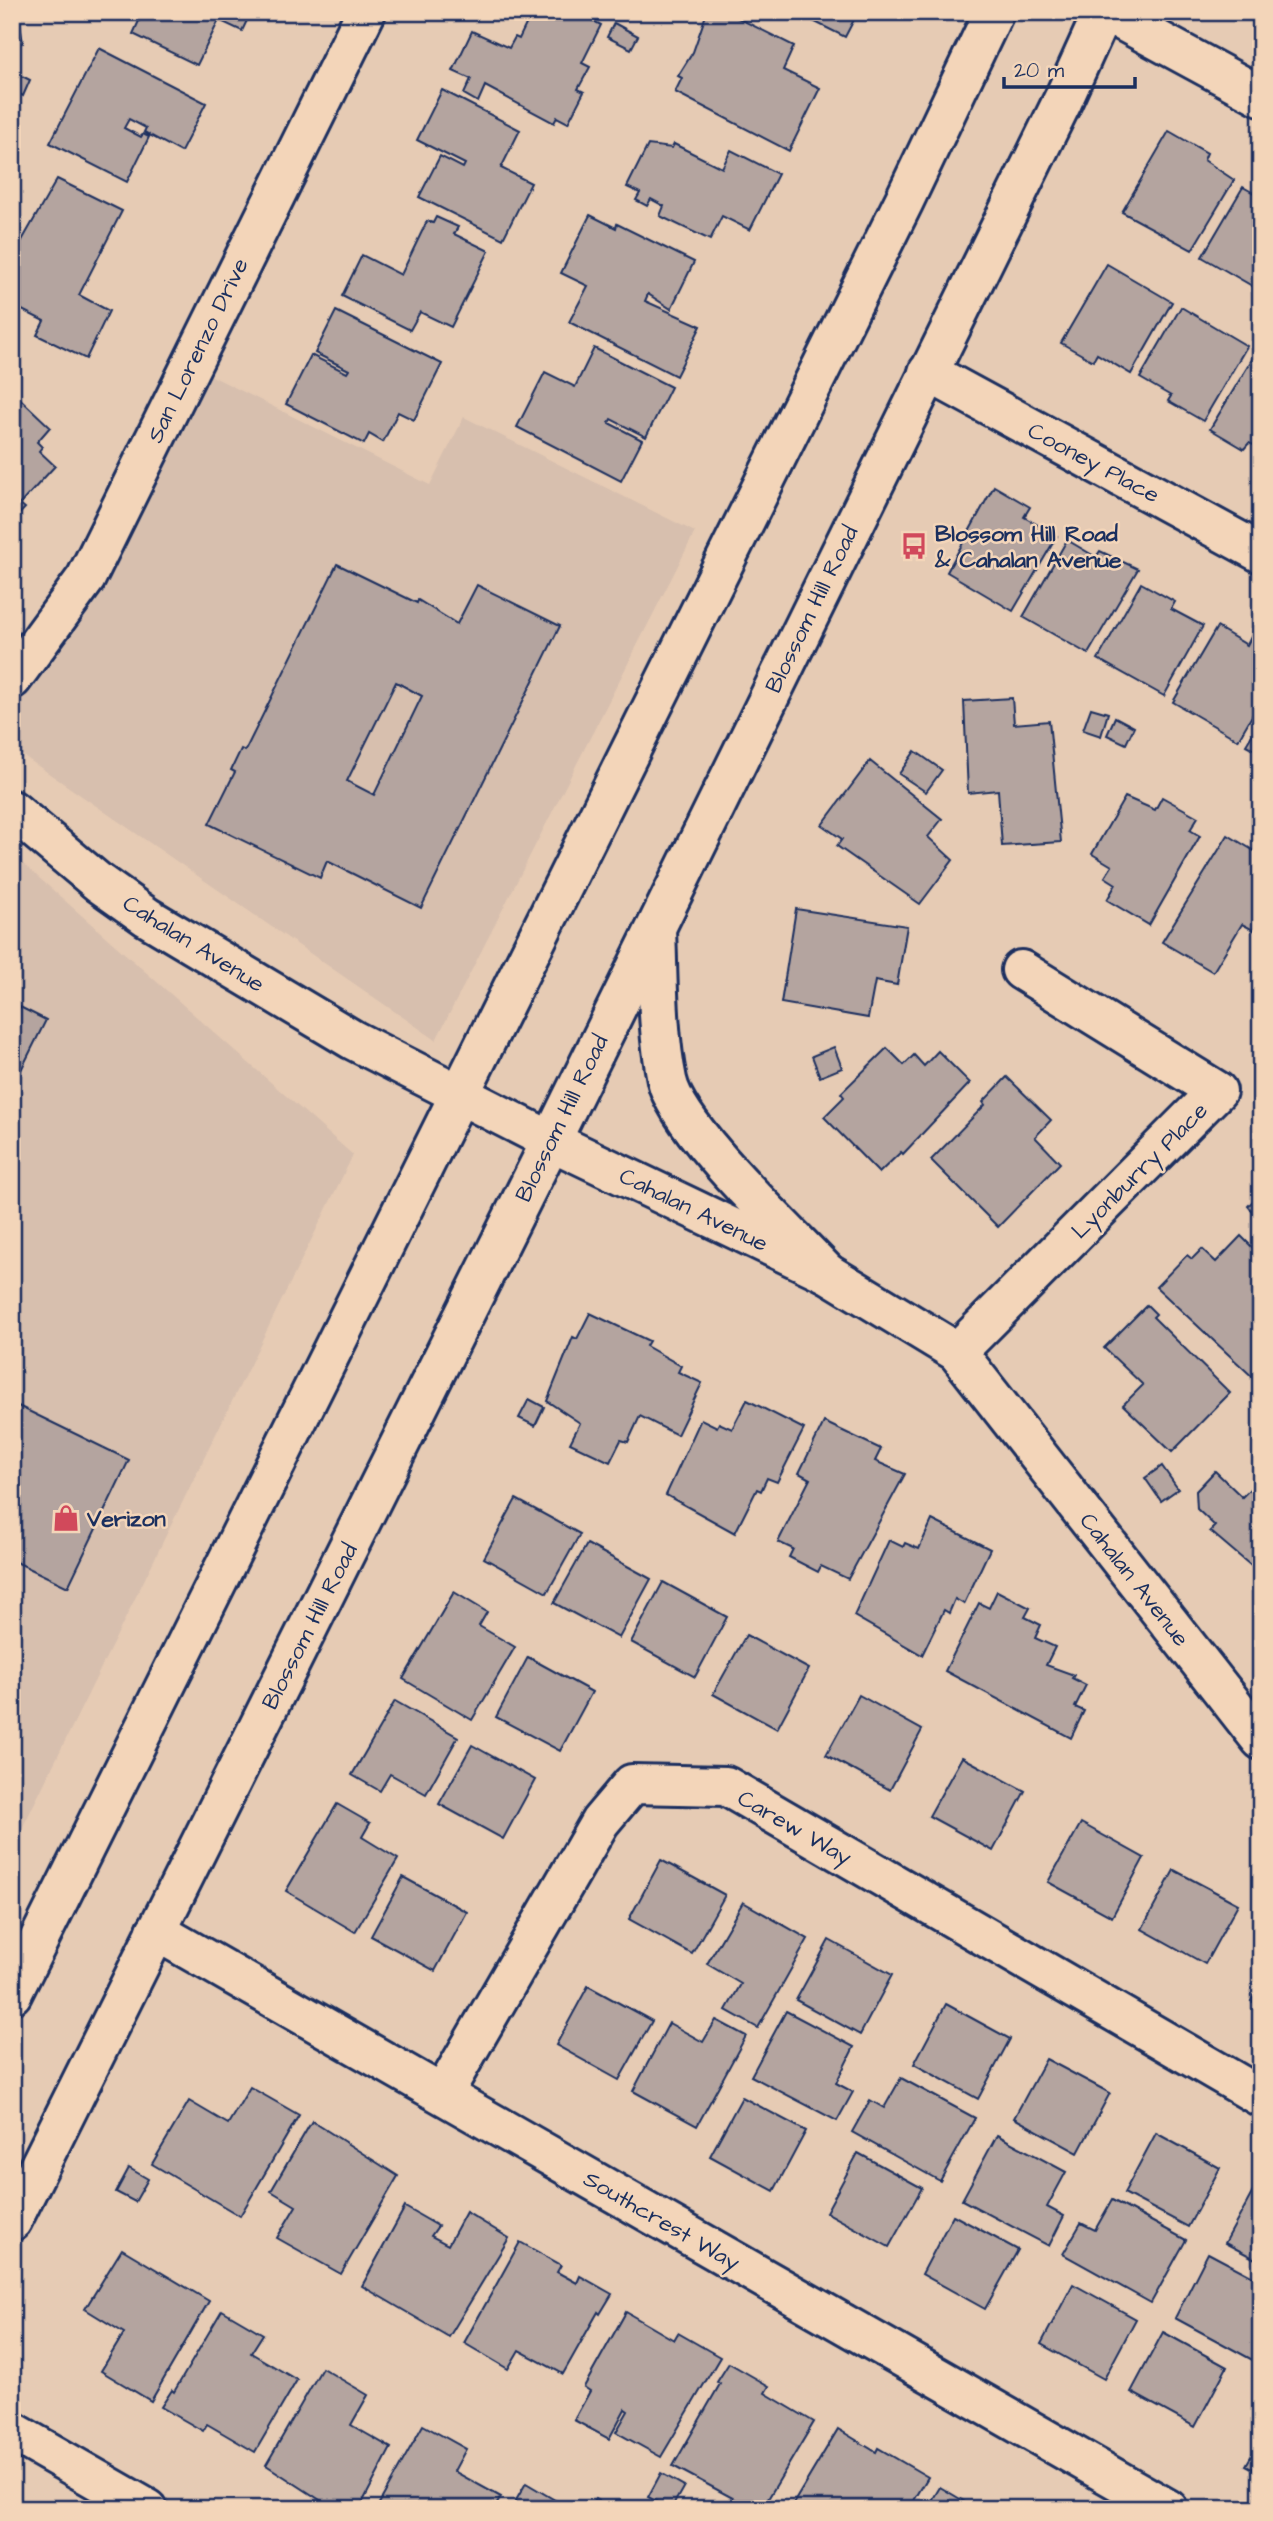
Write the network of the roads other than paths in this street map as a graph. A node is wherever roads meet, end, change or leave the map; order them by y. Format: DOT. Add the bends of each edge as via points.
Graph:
graph roads {
  1 [pos="366,12"];
  2 [pos="994,12"];
  3 [pos="1105,12"];
  4 [pos="1261,96"];
  5 [pos="928,372"];
  6 [pos="1261,553"];
  7 [pos="12,679"];
  8 [pos="12,810"];
  9 [pos="656,923"];
  10 [pos="1021,970"];
  11 [pos="460,1094"];
  12 [pos="551,1142"];
  13 [pos="827,1273"];
  14 [pos="957,1352"];
  15 [pos="1261,1740"];
  16 [pos="156,1931"];
  17 [pos="12,1994"];
  18 [pos="443,2094"];
  19 [pos="1261,2098"];
  20 [pos="14,2214"];
  21 [pos="12,2431"];
  22 [pos="148,2509"];
  23 [pos="1168,2509"];
  1 -- 7 [label="street, San Lorenzo Drive" via="86,578"];
  2 -- 11 [label="street"];
  3 -- 4 [label="street"];
  3 -- 5 [label="street, Blossom Hill Road"];
  5 -- 6 [label="street, Cooney Place"];
  5 -- 9 [label="street, Blossom Hill Road"];
  8 -- 11 [label="street, Cahalan Avenue" via="147,917 353,1040"];
  9 -- 12 [label="street, Blossom Hill Road"];
  9 -- 13 [label="street" via="667,1082 685,1119"];
  10 -- 14 [label="street, Lyonburry Place" via="1217,1091"];
  11 -- 12 [label="street, Cahalan Avenue"];
  11 -- 17 [label="street"];
  12 -- 13 [label="street, Cahalan Avenue"];
  12 -- 16 [label="street, Blossom Hill Road"];
  13 -- 14 [label="street, Cahalan Avenue"];
  14 -- 15 [label="street, Cahalan Avenue"];
  16 -- 18 [label="street, Southcrest Way"];
  16 -- 20 [label="street, Blossom Hill Road"];
  18 -- 19 [label="street, Carew Way" via="600,1822 632,1784 726,1786"];
  18 -- 23 [label="street, Southcrest Way"];
  21 -- 22 [label="street"];
}
